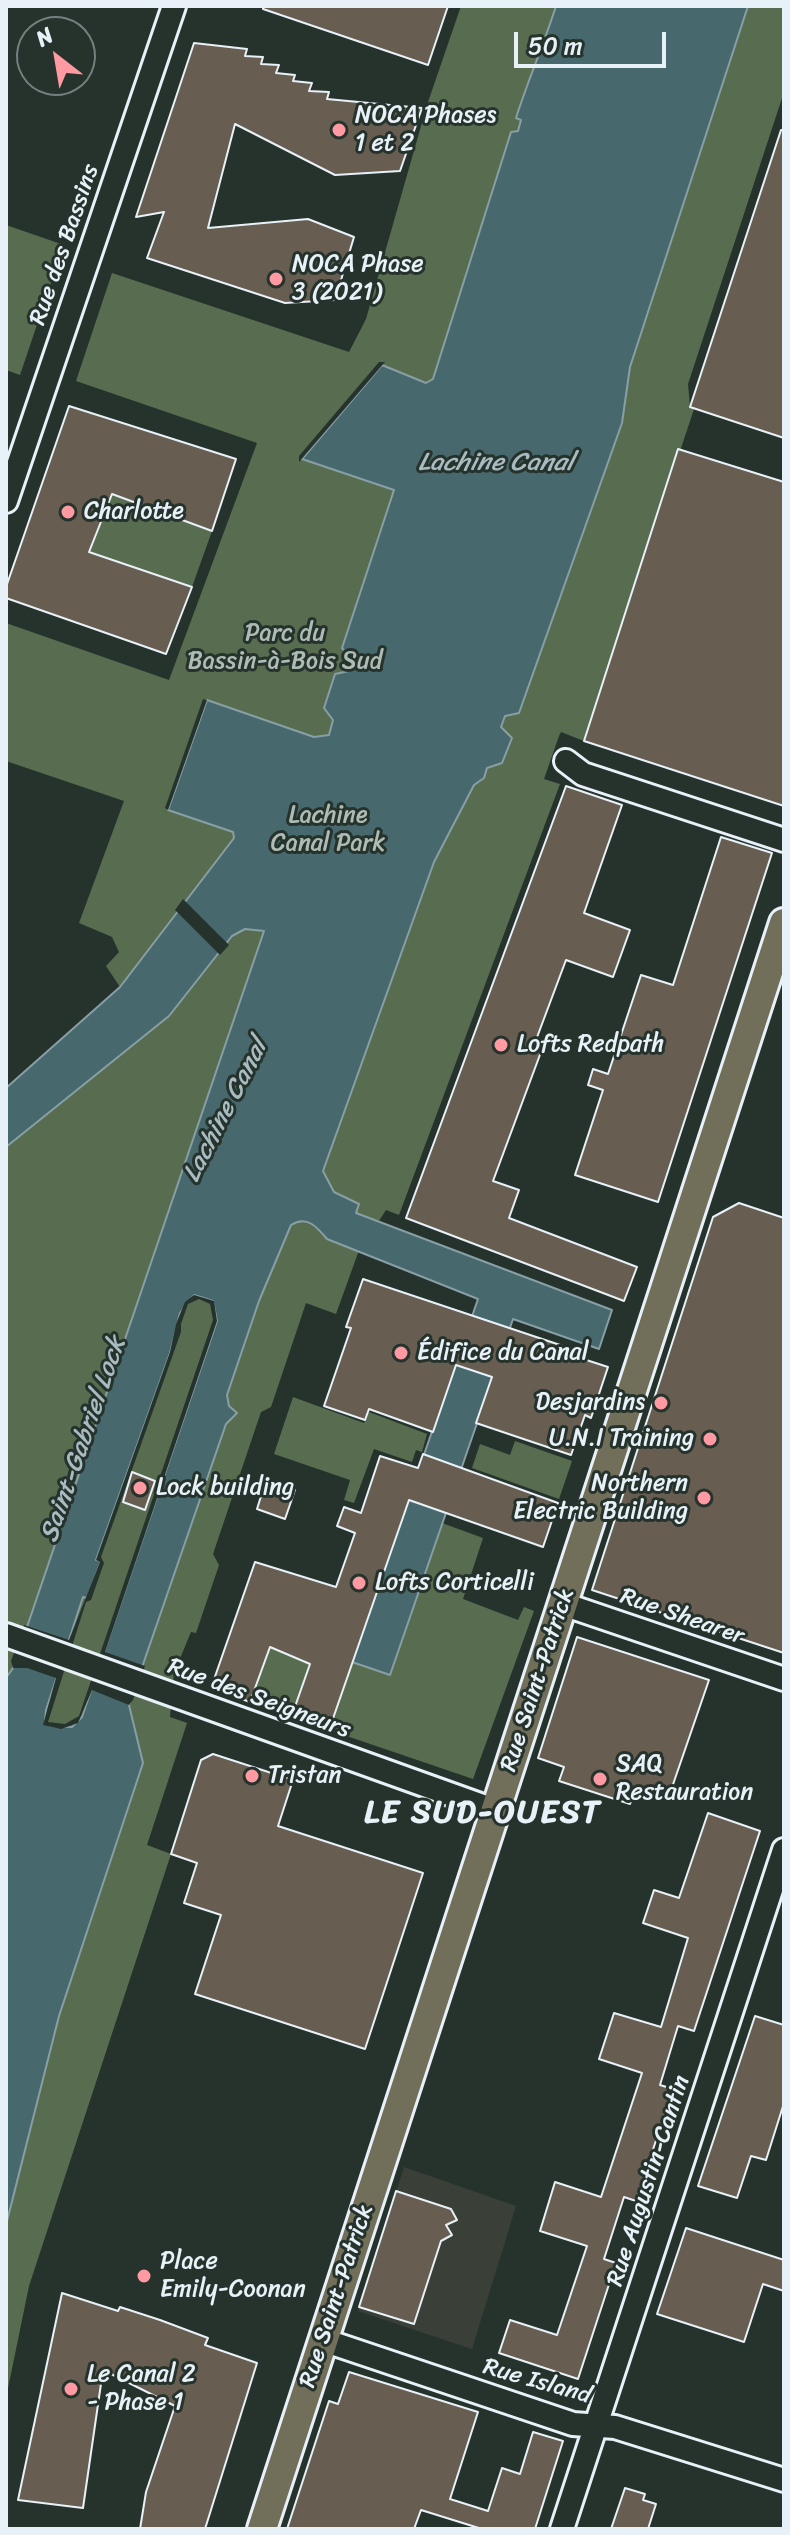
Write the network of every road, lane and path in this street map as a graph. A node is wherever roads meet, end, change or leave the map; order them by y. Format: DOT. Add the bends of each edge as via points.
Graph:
graph roads {
  1 [pos="174,6"];
  2 [pos="6,501"];
  3 [pos="566,761"];
  4 [pos="784,840"];
  5 [pos="784,923"];
  6 [pos="563,1604"];
  7 [pos="12,1638"];
  8 [pos="784,1679"];
  9 [pos="494,1810"];
  10 [pos="784,1850"];
  11 [pos="323,2340"];
  12 [pos="597,2426"];
  13 [pos="784,2480"];
  14 [pos="262,2529"];
  15 [pos="562,2529"];
  1 -- 2 [label="street, Rue des Bassins"];
  3 -- 4 [label="street" via="583,774"];
  5 -- 6 [label="main road, Rue Saint-Patrick"];
  6 -- 8 [label="street, Rue Shearer"];
  6 -- 9 [label="main road, Rue Saint-Patrick"];
  7 -- 9 [label="street, Rue des Seigneurs"];
  9 -- 11 [label="main road, Rue Saint-Patrick"];
  10 -- 12 [label="street, Rue Augustin-Cantin"];
  11 -- 12 [label="street, Rue Island" via="573,2424"];
  11 -- 14 [label="main road, Rue Saint-Patrick"];
  12 -- 13 [label="street, Rue Island" via="615,2427"];
  12 -- 15 [label="street, Rue Augustin-Cantin"];
}
